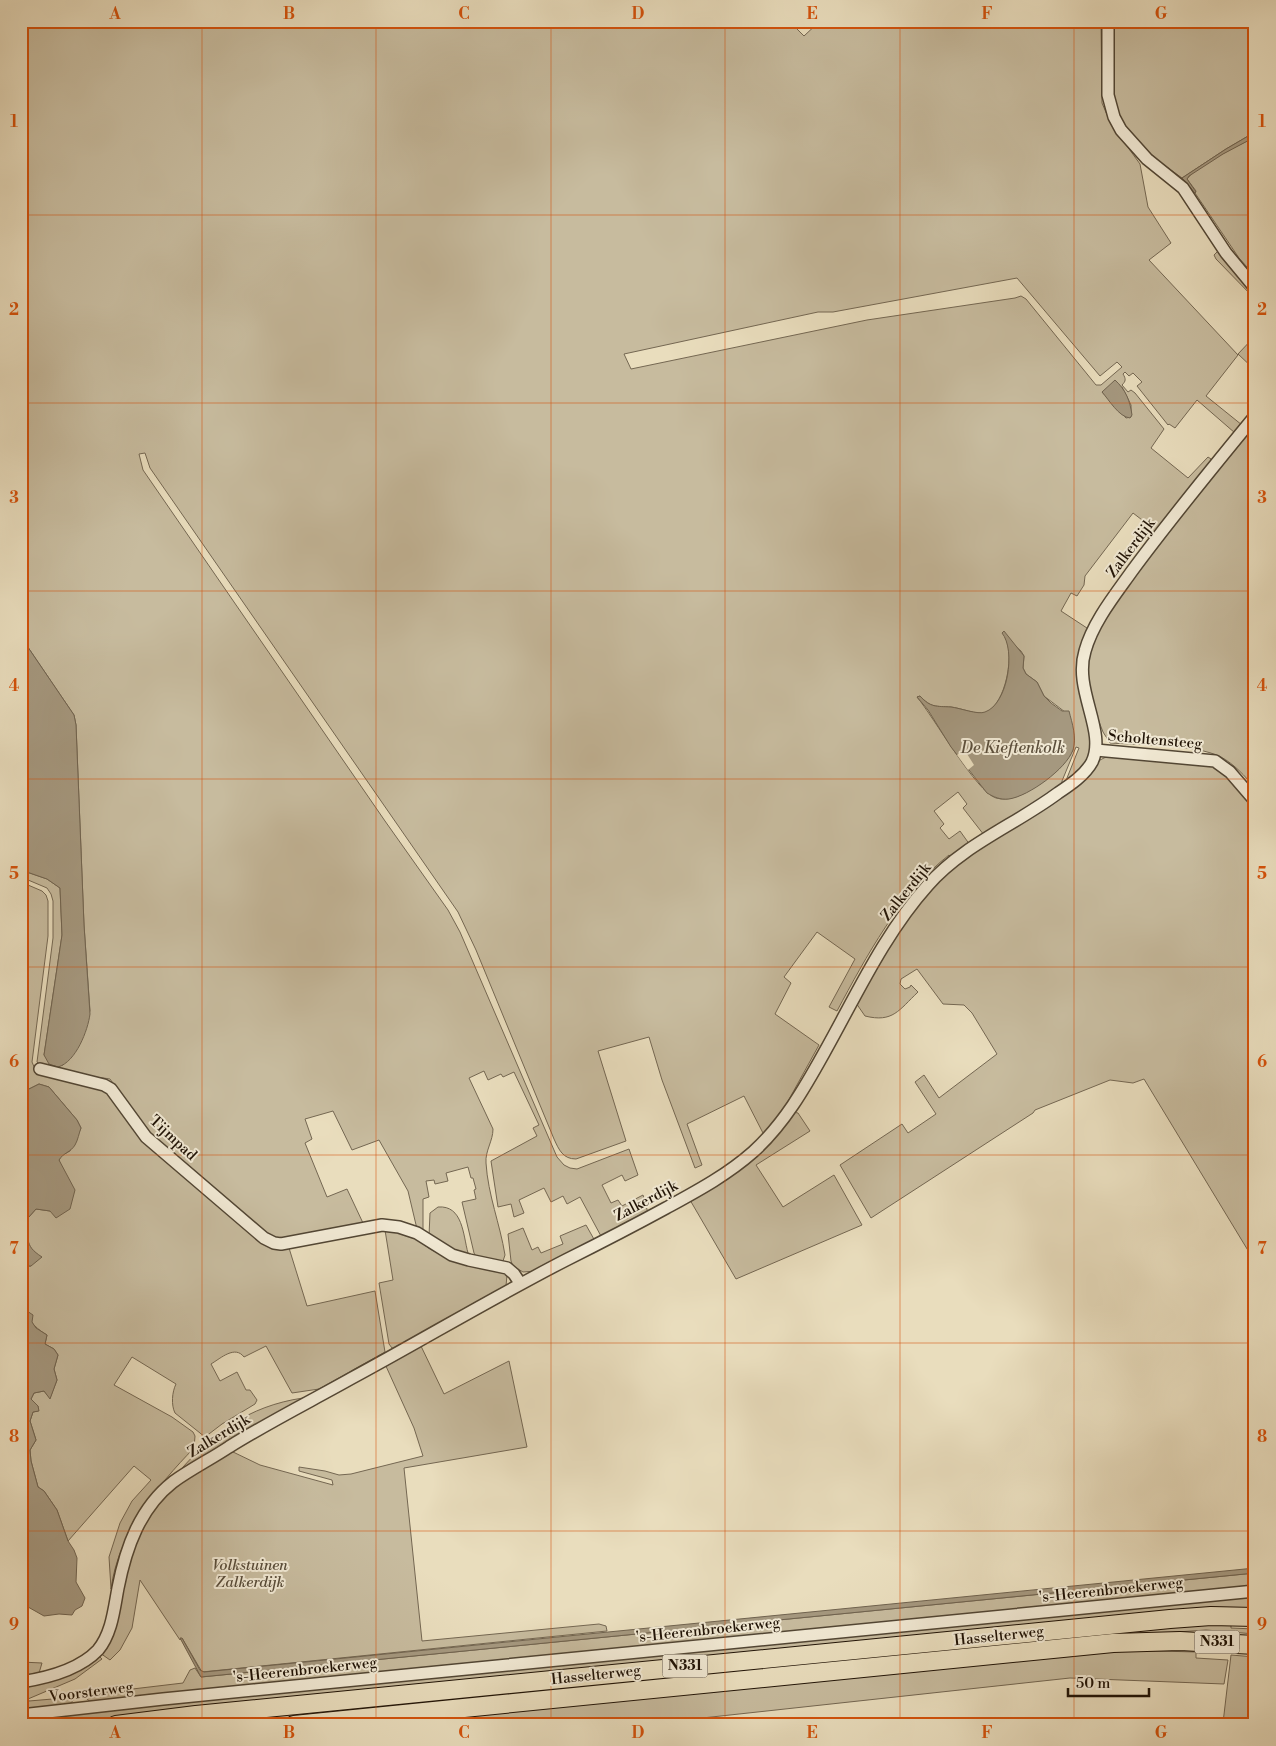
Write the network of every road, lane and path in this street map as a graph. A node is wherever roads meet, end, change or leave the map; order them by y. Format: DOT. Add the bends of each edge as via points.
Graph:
graph roads {
  1 [pos="1108,21"];
  2 [pos="1255,288"];
  3 [pos="1255,416"];
  4 [pos="1096,750"];
  5 [pos="1255,801"];
  6 [pos="40,1069"];
  7 [pos="520,1284"];
  8 [pos="1255,1591"];
  9 [pos="1255,1617"];
  10 [pos="1255,1645"];
  11 [pos="21,1682"];
  12 [pos="163,1699"];
  13 [pos="21,1715"];
  14 [pos="116,1725"];
  15 [pos="294,1725"];
  1 -- 2 [label="street" via="1108,95 1121,130 1147,159 1184,188 1226,252"];
  3 -- 4 [label="street, Zalkerdijk" via="1156,539 1091,635 1081,675 1095,732"];
  4 -- 5 [label="street, Scholtensteeg" via="1215,761 1230,772"];
  4 -- 7 [label="street, Zalkerdijk" via="1091,764 1075,781 950,864 920,894 880,952 796,1102 759,1146 729,1171 684,1198"];
  6 -- 7 [label="street, Tijmpad" via="111,1089 146,1137 264,1238 274,1243 382,1225 399,1227 417,1233 452,1255 507,1268"];
  7 -- 11 [label="street, Zalkerdijk" via="233,1444 168,1486 147,1510 131,1540 110,1626 97,1651 82,1663 53,1675"];
  8 -- 12 [label="street, 's-Heerenbroekerweg"];
  9 -- 14 [label="main road, Hasselterweg / N331" via="1211,1616 1150,1621"];
  10 -- 15 [label="main road, Hasselterweg / N331" via="1180,1641 1112,1643"];
  12 -- 13 [label="street, Voorsterweg"];
}
